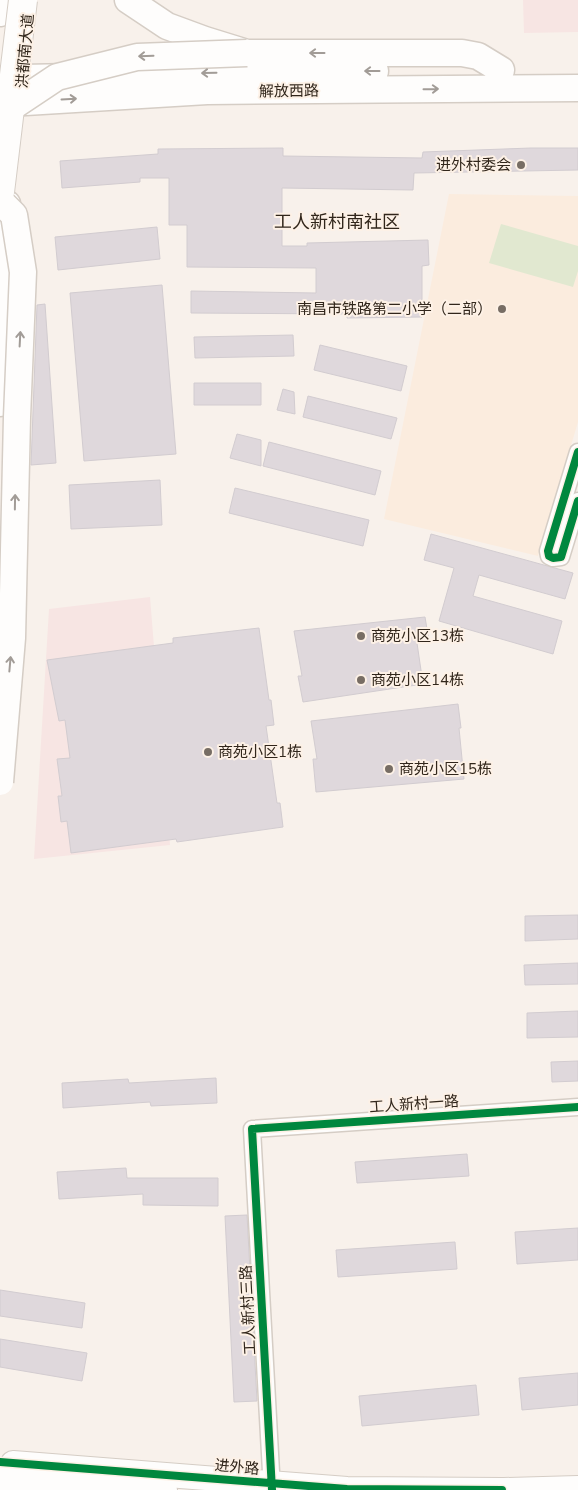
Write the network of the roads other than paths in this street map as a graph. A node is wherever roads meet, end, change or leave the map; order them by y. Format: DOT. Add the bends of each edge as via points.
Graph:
graph roads {
  1 [pos="10,0"];
  2 [pos="23,0"];
  3 [pos="30,0"];
  4 [pos="128,0"];
  5 [pos="0,13"];
  6 [pos="247,53"];
  7 [pos="502,70"];
  8 [pos="578,70"];
  9 [pos="578,88"];
  10 [pos="9,96"];
  11 [pos="0,192"];
  12 [pos="0,201"];
  13 [pos="0,403"];
  14 [pos="578,452"];
  15 [pos="578,501"];
  16 [pos="0,782"];
  17 [pos="578,1107"];
  18 [pos="252,1129"];
  19 [pos="0,1462"];
  20 [pos="0,1475"];
  21 [pos="271,1487"];
  22 [pos="578,1488"];
  23 [pos="163,1490"];
  24 [pos="503,1490"];
  1 -- 5 [label="main road"];
  2 -- 11 [label="highway, bridge"];
  3 -- 10 [label="main road, 洪都南大道"];
  4 -- 6 [label="main road" via="167,26"];
  7 -- 6 [label="main road, one-way" via="478,56 462,53"];
  6 -- 10 [label="main road, one-way, bridge" via="137,57 57,77"];
  7 -- 8 [label="main road, 解放西路"];
  7 -- 10 [label="main road, 解放西路, one-way" via="238,73"];
  10 -- 9 [label="main road, 解放西路, one-way"];
  10 -- 13 [label="main road, 洪都南大道"];
  16 -- 12 [label="main road, one-way, bridge" via="12,638 16,417 23,272 14,215"];
  14 -- 15 [label="street" via="548,551 553,558 561,557"];
  17 -- 18 [label="street, 工人新村一路"];
  18 -- 21 [label="street, 工人新村三路"];
  19 -- 21 [label="street, 进外路"];
  20 -- 23 [label="highway"];
  21 -- 24 [label="street, 进外路"];
  22 -- 24 [label="street, 进外路"];
}
